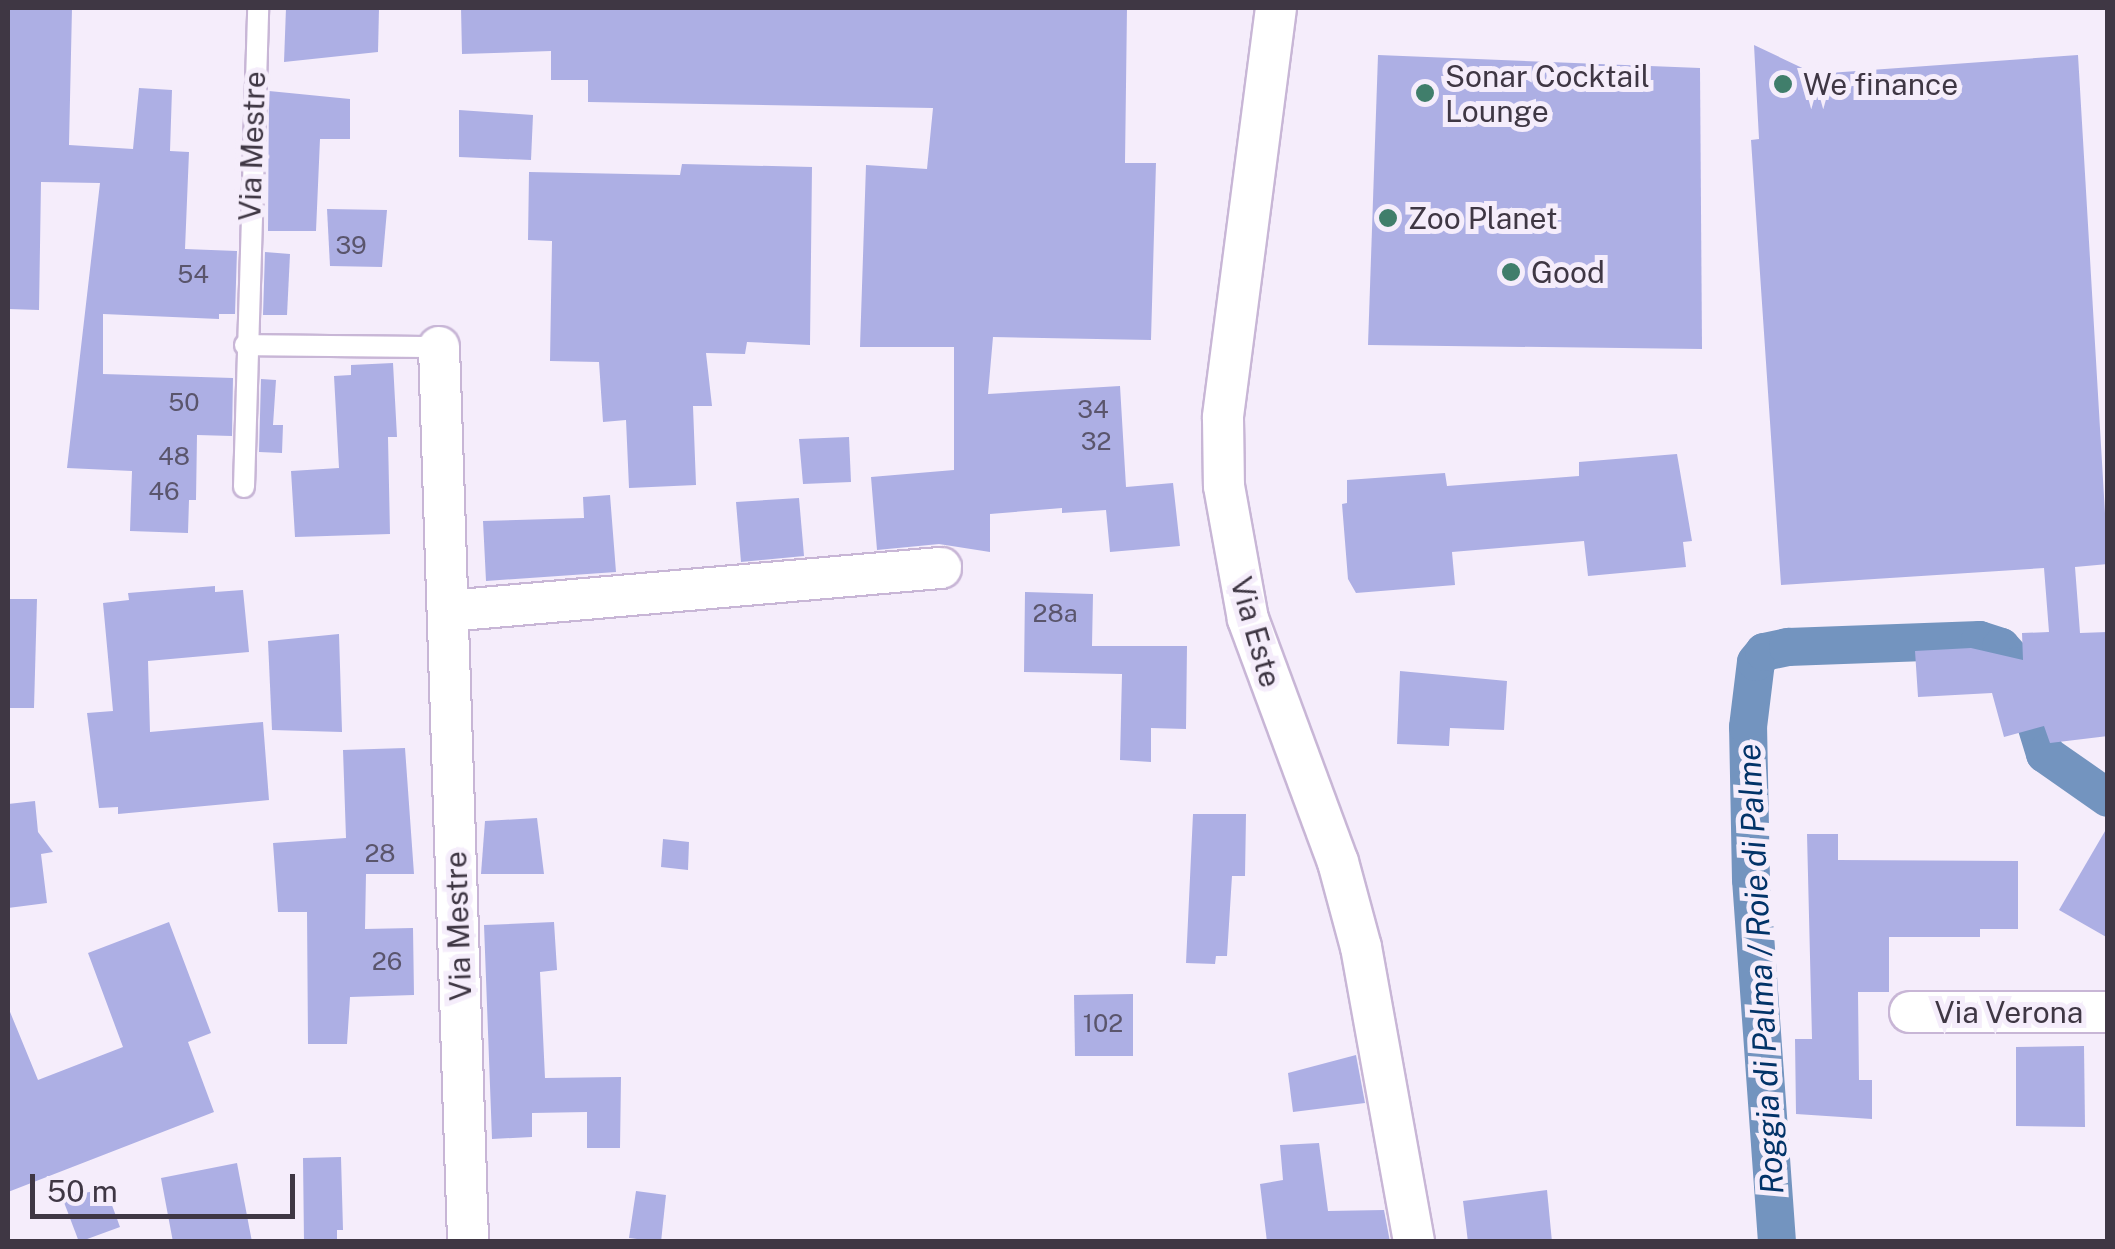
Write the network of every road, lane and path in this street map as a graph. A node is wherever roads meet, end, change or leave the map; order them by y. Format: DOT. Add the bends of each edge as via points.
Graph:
graph roads {
  1 [pos="258,8"];
  2 [pos="1276,8"];
  3 [pos="245,345"];
  4 [pos="439,347"];
  5 [pos="244,487"];
  6 [pos="941,568"];
  7 [pos="448,611"];
  8 [pos="1910,1012"];
  9 [pos="2108,1012"];
  10 [pos="468,1242"];
  11 [pos="1414,1242"];
  1 -- 3 [label="lane, Via Mestre"];
  2 -- 11 [label="street, Via Este" via="1223,418 1224,486 1248,619 1338,862 1362,947"];
  3 -- 4 [label="lane, Via Mestre"];
  3 -- 5 [label="lane, Via Mestre"];
  4 -- 7 [label="street, Via Mestre"];
  6 -- 7 [label="street"];
  7 -- 10 [label="street, Via Mestre"];
  8 -- 9 [label="street, Via Verona"];
}
